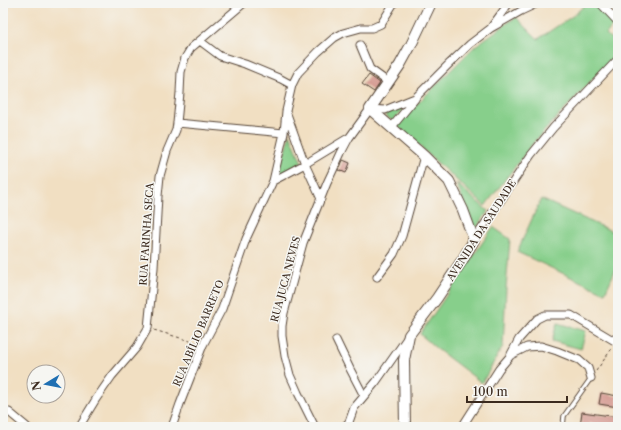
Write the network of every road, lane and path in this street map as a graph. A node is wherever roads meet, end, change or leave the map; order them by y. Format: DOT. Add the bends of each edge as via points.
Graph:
graph roads {
  1 [pos="244,3"];
  2 [pos="394,3"];
  3 [pos="431,3"];
  4 [pos="509,3"];
  5 [pos="538,3"];
  6 [pos="600,3"];
  7 [pos="618,22"];
  8 [pos="491,28"];
  9 [pos="200,41"];
  10 [pos="360,45"];
  11 [pos="618,60"];
  12 [pos="388,82"];
  13 [pos="292,85"];
  14 [pos="415,98"];
  15 [pos="370,109"];
  16 [pos="286,111"];
  17 [pos="177,123"];
  18 [pos="391,128"];
  19 [pos="284,133"];
  20 [pos="349,138"];
  21 [pos="424,156"];
  22 [pos="306,164"];
  23 [pos="273,181"];
  24 [pos="321,199"];
  25 [pos="474,240"];
  26 [pos="377,277"];
  27 [pos="148,328"];
  28 [pos="409,334"];
  29 [pos="336,340"];
  30 [pos="617,342"];
  31 [pos="203,345"];
  32 [pos="511,355"];
  33 [pos="592,378"];
  34 [pos="364,396"];
  35 [pos="3,410"];
  36 [pos="27,427"];
  37 [pos="79,427"];
  38 [pos="172,427"];
  39 [pos="315,427"];
  40 [pos="344,427"];
  41 [pos="406,427"];
  42 [pos="462,427"];
  43 [pos="563,427"];
  1 -- 9 [label="street, RUA FARINHA SECA"];
  2 -- 13 [label="street, RUA ABÍLIO BARRETO" via="381,24 343,33 334,38 298,73"];
  3 -- 12 [label="street" via="411,45"];
  4 -- 8 [label="street"];
  5 -- 8 [label="street"];
  6 -- 7 [label="street"];
  8 -- 14 [label="street" via="470,44"];
  9 -- 13 [label="street" via="220,56"];
  9 -- 17 [label="street, RUA FARINHA SECA" via="191,48 181,72"];
  10 -- 12 [label="street" via="370,69"];
  11 -- 25 [label="street, AVENIDA DA SAUDADE" via="553,128 531,155"];
  12 -- 15 [label="street"];
  13 -- 16 [label="street, RUA ABÍLIO BARRETO"];
  14 -- 15 [label="street" via="384,110"];
  14 -- 18 [label="street"];
  15 -- 18 [label="street"];
  15 -- 20 [label="street"];
  16 -- 19 [label="street, RUA ABÍLIO BARRETO"];
  16 -- 22 [label="street"];
  17 -- 19 [label="street"];
  17 -- 27 [label="street, RUA FARINHA SECA" via="160,176"];
  18 -- 21 [label="street"];
  19 -- 23 [label="street, RUA ABÍLIO BARRETO"];
  20 -- 22 [label="street"];
  20 -- 24 [label="street, RUA JUCA NEVES"];
  21 -- 25 [label="street" via="449,181"];
  21 -- 26 [label="street" via="402,236 394,254"];
  22 -- 23 [label="street"];
  22 -- 24 [label="street"];
  23 -- 31 [label="street, RUA ABÍLIO BARRETO" via="246,240 222,309"];
  24 -- 39 [label="street, RUA JUCA NEVES" via="303,244 282,326 290,375"];
  25 -- 28 [label="street, AVENIDA DA SAUDADE" via="437,298"];
  27 -- 31 [label="path"];
  27 -- 37 [label="street, RUA FARINHA SECA" via="137,347 112,376"];
  28 -- 34 [label="street" via="388,367"];
  28 -- 41 [label="street, AVENIDA DA SAUDADE" via="404,360"];
  29 -- 34 [label="street"];
  30 -- 32 [label="street" via="571,315 545,315 537,319 519,339"];
  30 -- 33 [label="path"];
  31 -- 38 [label="street, RUA ABÍLIO BARRETO"];
  32 -- 33 [label="street" via="527,347 541,346 579,360 588,368"];
  32 -- 42 [label="street" via="499,369"];
  33 -- 43 [label="lane" via="564,416"];
  34 -- 40 [label="street"];
  35 -- 36 [label="street" via="10,412"];
}
